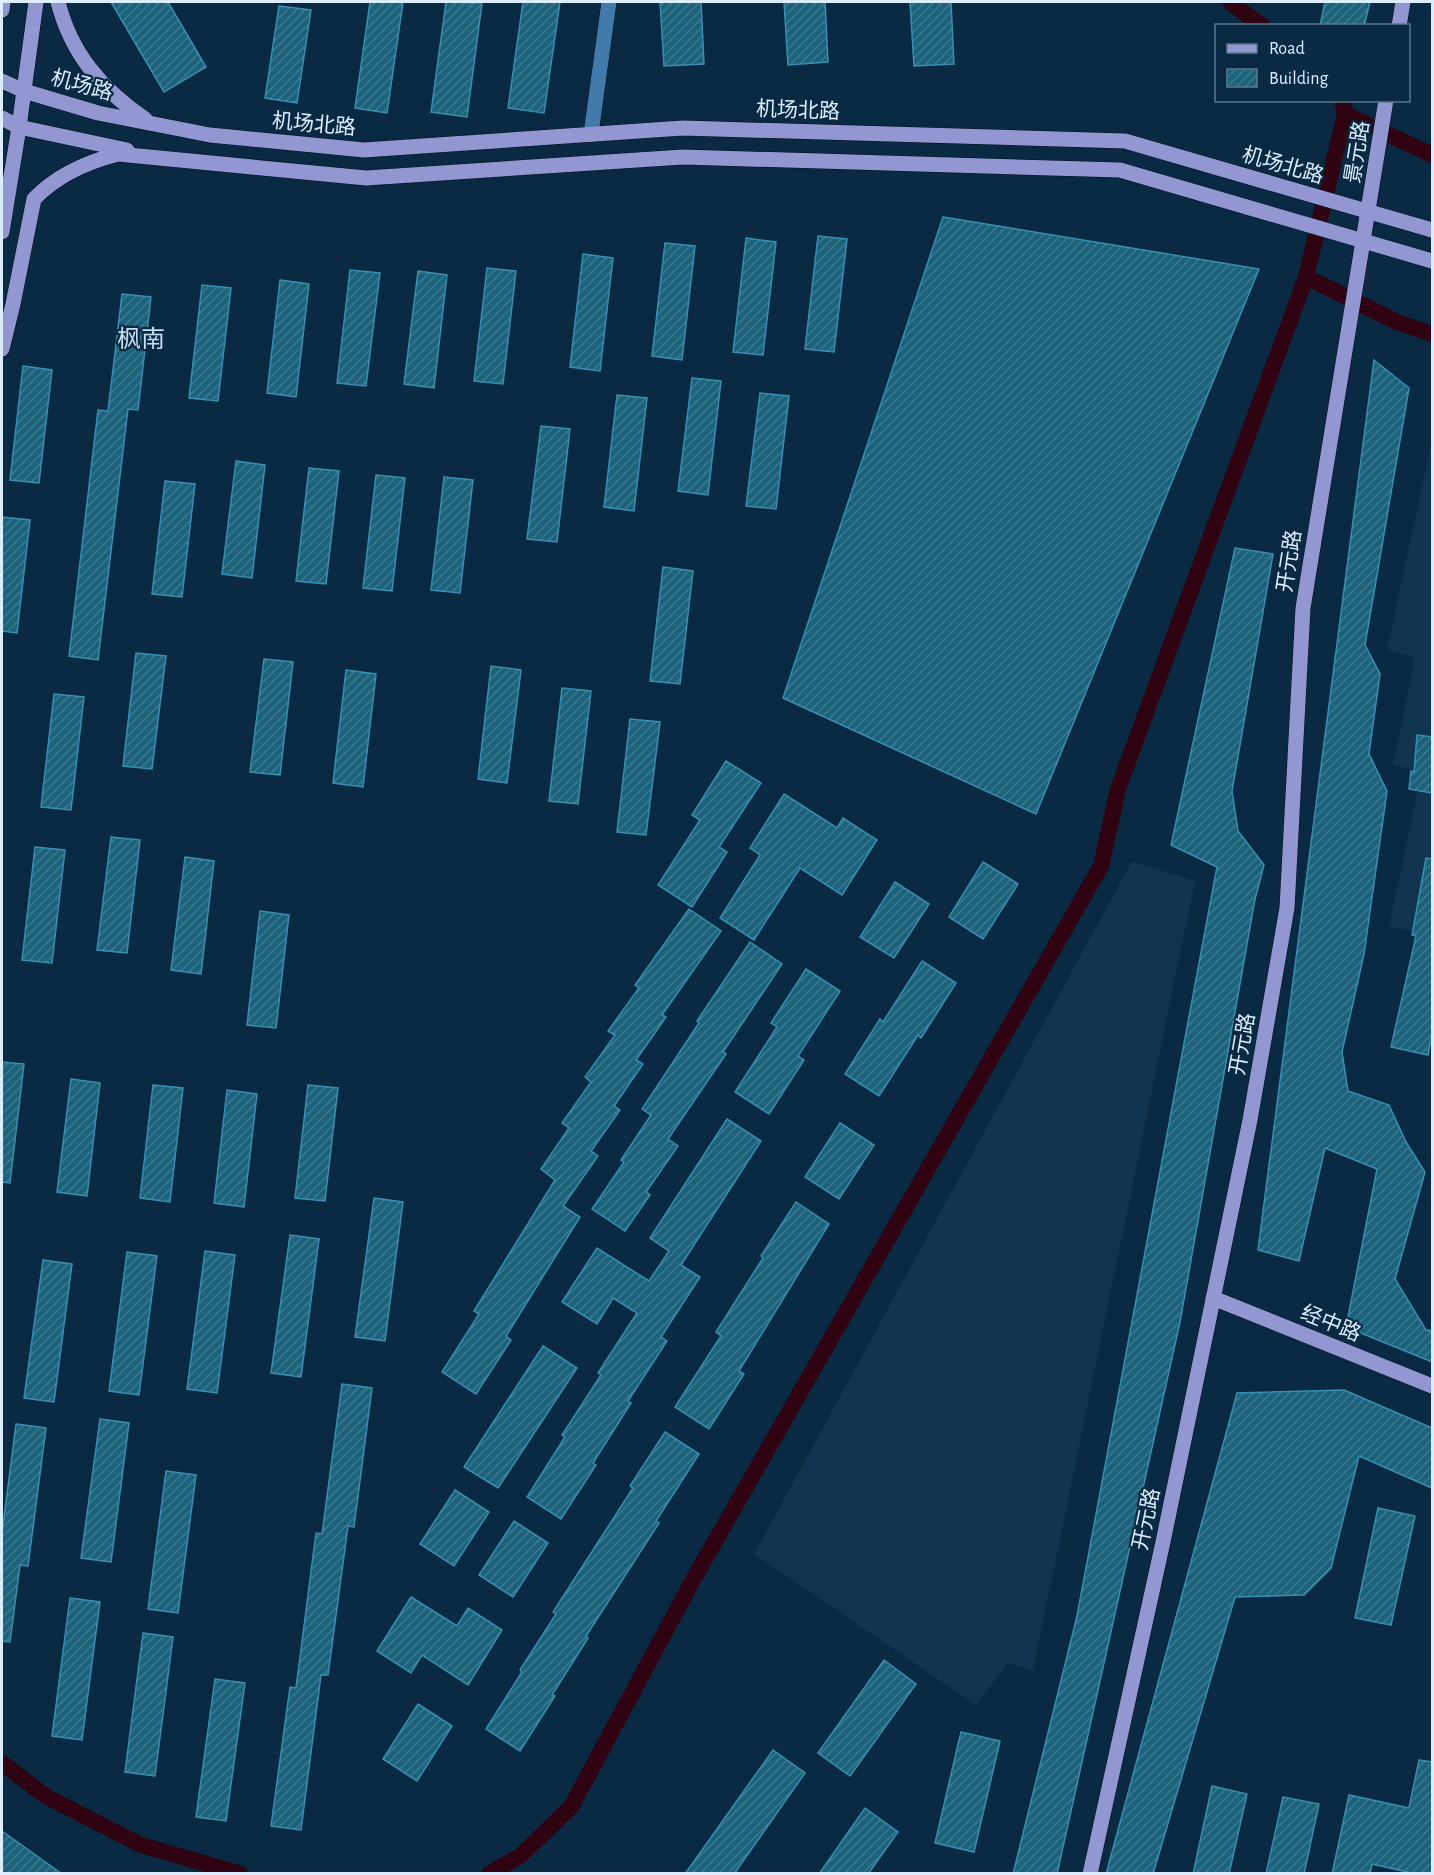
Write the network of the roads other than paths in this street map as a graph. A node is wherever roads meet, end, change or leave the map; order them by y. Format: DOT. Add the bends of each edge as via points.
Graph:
graph roads {
  1 [pos="3,2"];
  2 [pos="36,2"];
  3 [pos="58,2"];
  4 [pos="609,2"];
  5 [pos="1403,2"];
  6 [pos="2,10"];
  7 [pos="1399,24"];
  8 [pos="2,81"];
  9 [pos="24,91"];
  10 [pos="1386,102"];
  11 [pos="2,118"];
  12 [pos="152,124"];
  13 [pos="19,127"];
  14 [pos="591,134"];
  15 [pos="159,157"];
  16 [pos="1368,211"];
  17 [pos="1432,230"];
  18 [pos="2,232"];
  19 [pos="1364,240"];
  20 [pos="1432,261"];
  21 [pos="2,349"];
  22 [pos="1213,1298"];
  23 [pos="1432,1386"];
  24 [pos="1090,1874"];
  1 -- 6 [label="main road"];
  2 -- 9 [label="main road"];
  3 -- 12 [label="main road" via="75,47 88,68 123,104"];
  4 -- 14 [label="street"];
  5 -- 7 [label="main road"];
  8 -- 9 [label="main road, 机场路"];
  9 -- 12 [label="main road, 机场路"];
  9 -- 13 [label="main road"];
  10 -- 16 [label="main road, 景元路"];
  11 -- 13 [label="main road"];
  12 -- 14 [label="main road, 机场北路" via="210,135 364,150"];
  13 -- 15 [label="main road"];
  13 -- 18 [label="main road"];
  14 -- 16 [label="main road, 机场北路" via="683,128 1125,141"];
  15 -- 19 [label="main road" via="366,178 683,157 1120,170"];
  15 -- 21 [label="main road" via="118,154 99,159 67,173 34,199"];
  16 -- 17 [label="main road, 机场北路"];
  16 -- 19 [label="main road, 开元路"];
  19 -- 20 [label="main road"];
  19 -- 22 [label="main road, 开元路" via="1303,608 1287,908 1250,1120"];
  22 -- 23 [label="main road, 经中路"];
  22 -- 24 [label="main road, 开元路"];
}
